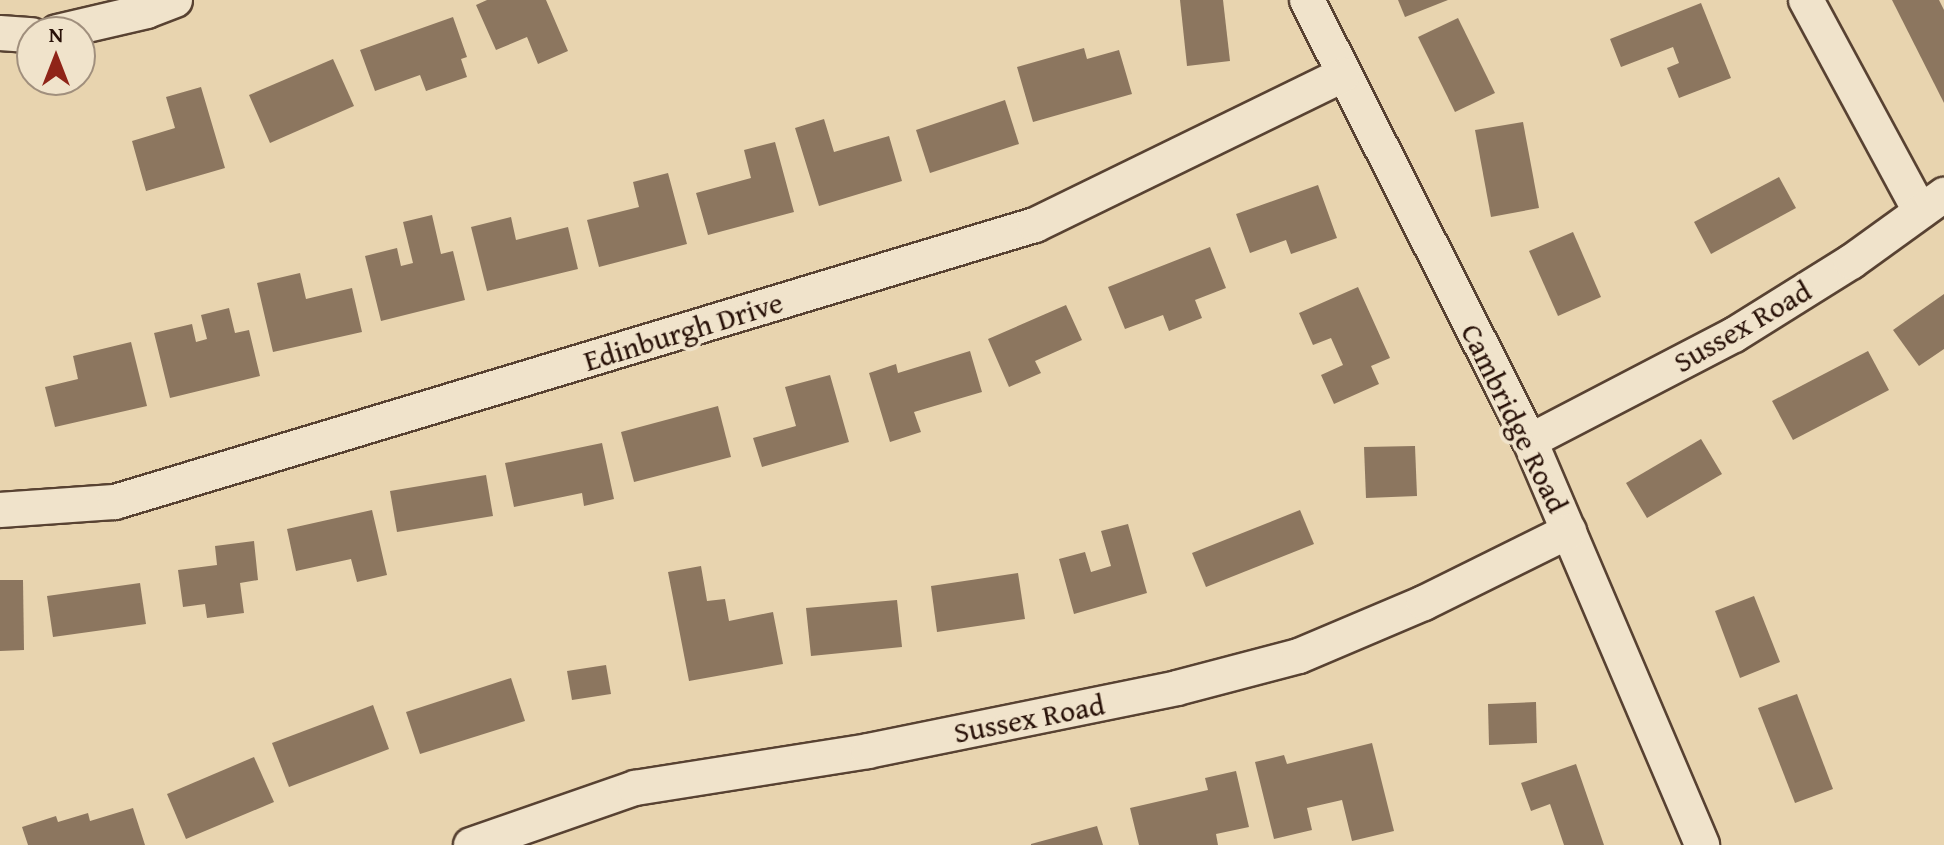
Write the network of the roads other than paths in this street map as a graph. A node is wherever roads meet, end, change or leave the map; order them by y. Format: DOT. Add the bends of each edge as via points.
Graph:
graph roads {
  1 [pos="175,0"];
  2 [pos="1307,0"];
  3 [pos="1806,0"];
  4 [pos="96,23"];
  5 [pos="1342,75"];
  6 [pos="1932,203"];
  7 [pos="1530,441"];
  8 [pos="0,510"];
  9 [pos="1569,531"];
  10 [pos="471,845"];
  11 [pos="1702,845"];
  1 -- 4 [label="street"];
  2 -- 5 [label="street, Cambridge Road"];
  3 -- 6 [label="street"];
  5 -- 7 [label="street, Cambridge Road"];
  5 -- 8 [label="street, Edinburgh Drive" via="1035,225 115,502"];
  6 -- 7 [label="street, Sussex Road" via="1851,262 1734,335"];
  7 -- 9 [label="street, Cambridge Road"];
  9 -- 10 [label="street, Sussex Road" via="1424,603 1299,656 1177,688 883,748 635,788"];
  9 -- 11 [label="street, Cambridge Road"];
}
